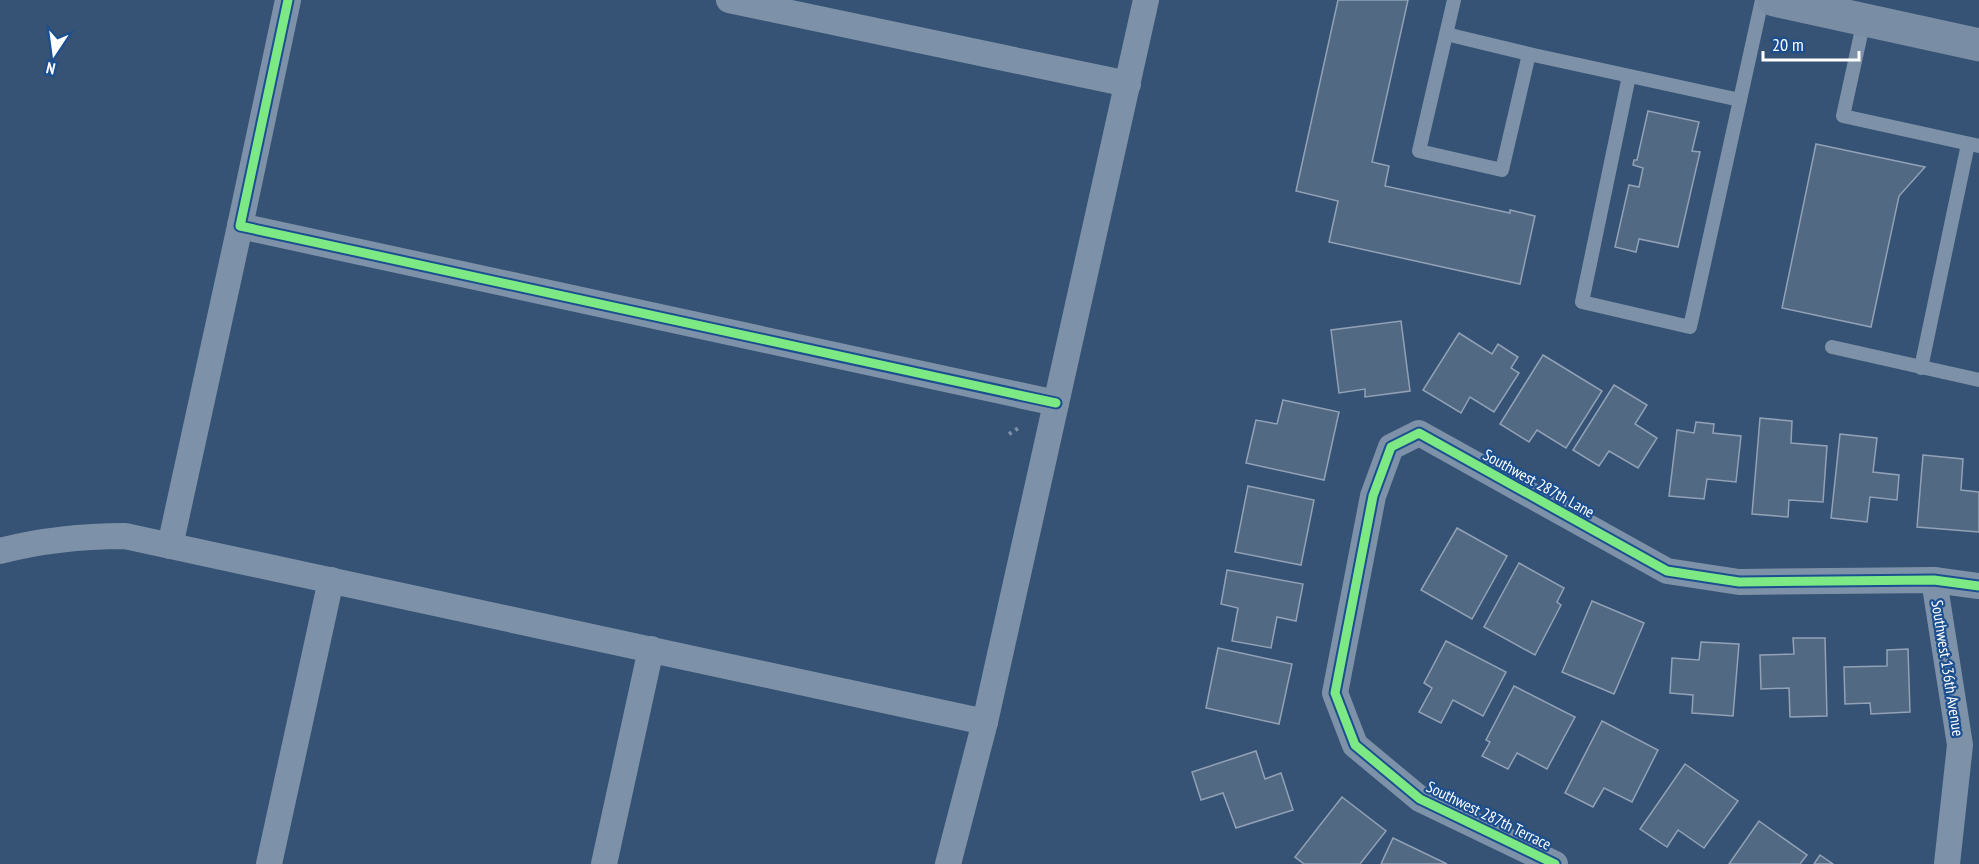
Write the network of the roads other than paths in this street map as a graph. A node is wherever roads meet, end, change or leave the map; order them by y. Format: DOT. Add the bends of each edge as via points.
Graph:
graph roads {
  1 [pos="288,0"];
  2 [pos="729,0"];
  3 [pos="1146,0"];
  4 [pos="1454,0"];
  5 [pos="1762,0"];
  6 [pos="1774,0"];
  7 [pos="1864,20"];
  8 [pos="1446,34"];
  9 [pos="1979,45"];
  10 [pos="1529,54"];
  11 [pos="1629,76"];
  12 [pos="1128,84"];
  13 [pos="1740,100"];
  14 [pos="1973,145"];
  15 [pos="240,226"];
  16 [pos="1832,347"];
  17 [pos="1921,368"];
  18 [pos="1979,380"];
  19 [pos="1056,403"];
  20 [pos="170,546"];
  21 [pos="0,551"];
  22 [pos="332,580"];
  23 [pos="1934,580"];
  24 [pos="1979,586"];
  25 [pos="651,649"];
  26 [pos="985,722"];
  27 [pos="1355,745"];
  28 [pos="269,864"];
  29 [pos="604,864"];
  30 [pos="948,864"];
  31 [pos="1555,864"];
  32 [pos="1947,864"];
  1 -- 15 [label="street"];
  2 -- 12 [label="street"];
  3 -- 12 [label="street"];
  4 -- 8 [label="lane"];
  5 -- 13 [label="lane"];
  6 -- 7 [label="main road"];
  7 -- 9 [label="main road"];
  7 -- 14 [label="lane" via="1843,116"];
  8 -- 10 [label="lane"];
  8 -- 10 [label="lane" via="1419,151 1502,170"];
  10 -- 11 [label="lane"];
  11 -- 13 [label="lane"];
  11 -- 13 [label="lane" via="1582,302 1690,327"];
  12 -- 19 [label="street"];
  14 -- 17 [label="lane"];
  15 -- 19 [label="street"];
  15 -- 20 [label="street"];
  16 -- 17 [label="lane"];
  17 -- 18 [label="lane"];
  19 -- 26 [label="street"];
  20 -- 21 [label="street" via="125,536 89,536"];
  20 -- 22 [label="street"];
  22 -- 25 [label="street"];
  22 -- 28 [label="street"];
  23 -- 24 [label="street, Southwest 287th Lane"];
  23 -- 27 [label="street, Southwest 287th Lane" via="1739,582 1667,571 1419,433 1391,447 1372,496 1335,693"];
  23 -- 32 [label="street, Southwest 136th Avenue" via="1960,745"];
  25 -- 26 [label="street"];
  25 -- 29 [label="street"];
  26 -- 30 [label="street"];
  27 -- 31 [label="street, Southwest 287th Terrace" via="1420,799"];
}
